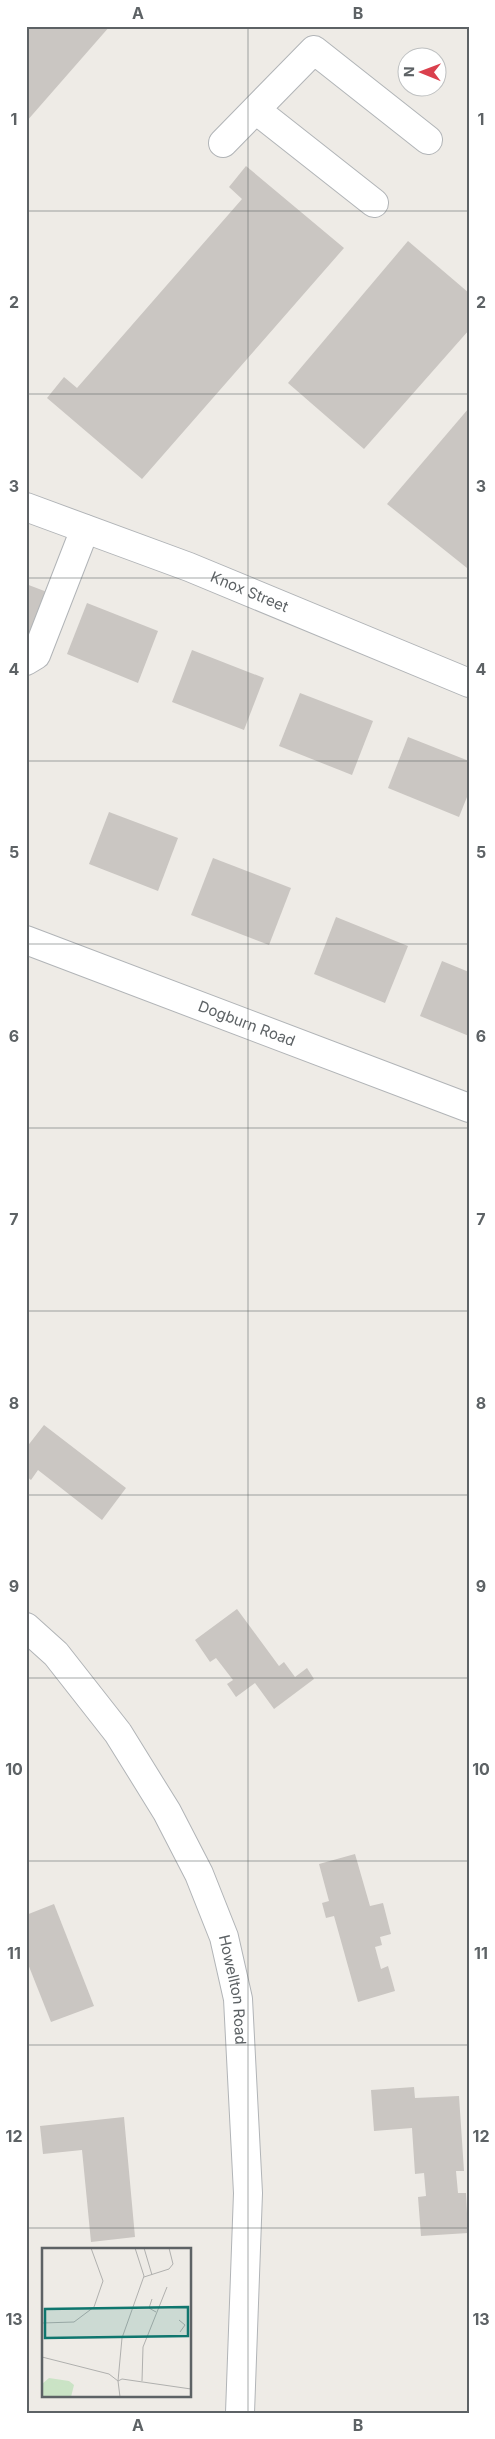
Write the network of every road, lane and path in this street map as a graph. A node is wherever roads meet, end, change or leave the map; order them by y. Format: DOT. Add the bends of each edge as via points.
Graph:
graph roads {
  1 [pos="256,110"];
  2 [pos="428,140"];
  3 [pos="223,143"];
  4 [pos="374,203"];
  5 [pos="26,507"];
  6 [pos="85,529"];
  7 [pos="26,661"];
  8 [pos="469,684"];
  9 [pos="26,940"];
  10 [pos="469,1108"];
  11 [pos="26,1627"];
  12 [pos="240,2413"];
  1 -- 2 [label="street" via="314,50"];
  1 -- 3 [label="street"];
  1 -- 4 [label="street"];
  5 -- 6 [label="street, Knox Street"];
  6 -- 7 [label="street" via="36,655"];
  6 -- 8 [label="street, Knox Street" via="189,567"];
  9 -- 10 [label="street, Dogburn Road"];
  11 -- 12 [label="street, Howellton Road" via="56,1654 118,1733 167,1812 199,1874 224,1937 238,1999 248,2193"];
}
